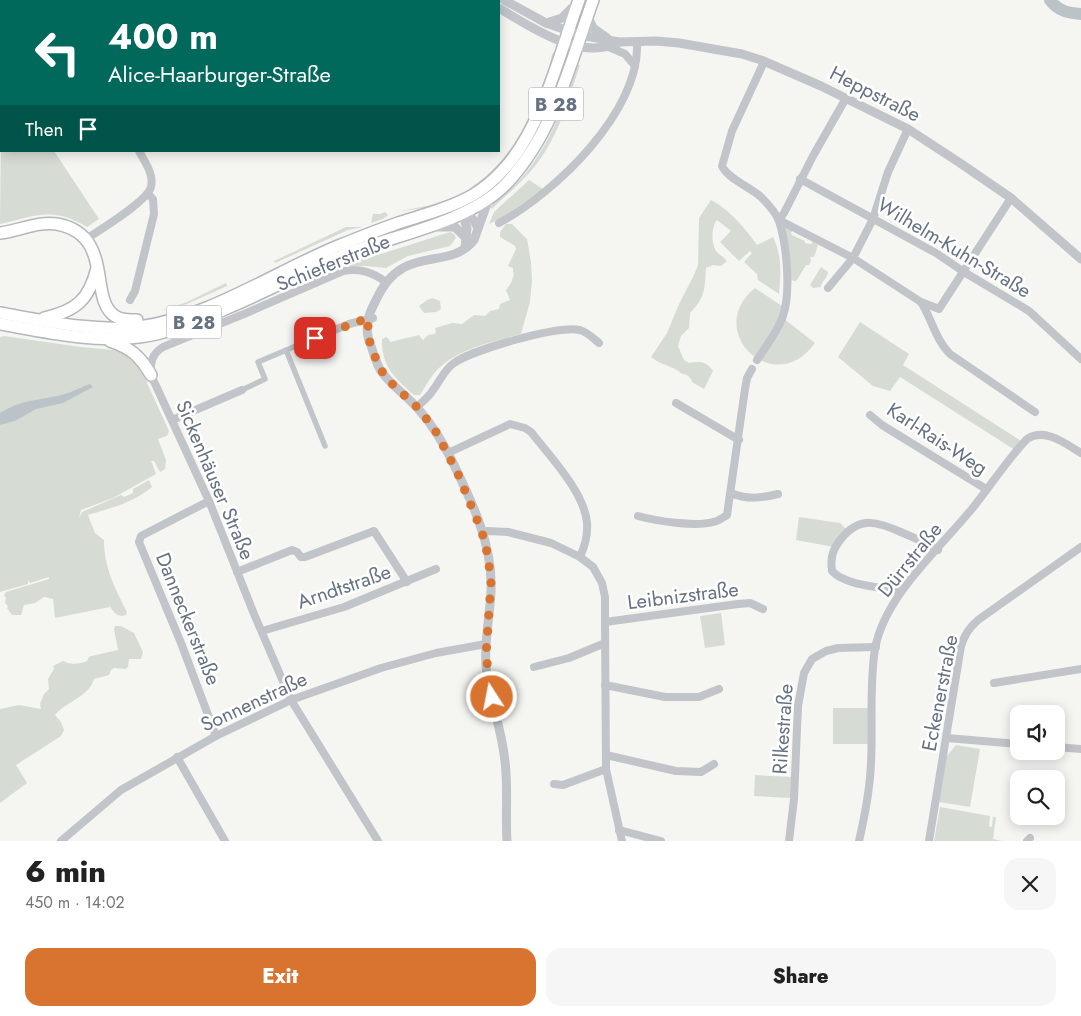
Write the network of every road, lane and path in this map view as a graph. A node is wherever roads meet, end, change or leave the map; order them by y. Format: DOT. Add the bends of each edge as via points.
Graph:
graph roads {
  1 [pos="504,0"];
  2 [pos="593,0"];
  3 [pos="578,2"];
  4 [pos="500,9"];
  5 [pos="587,15"];
  6 [pos="546,23"];
  7 [pos="544,34"];
  8 [pos="566,37"];
  9 [pos="579,40"];
  10 [pos="637,42"];
  11 [pos="612,43"];
  12 [pos="764,62"];
  13 [pos="635,66"];
  14 [pos="555,68"];
  15 [pos="568,73"];
  16 [pos="846,98"];
  17 [pos="908,129"];
  18 [pos="140,152"];
  19 [pos="800,179"];
  20 [pos="148,194"];
  21 [pos="470,196"];
  22 [pos="489,198"];
  23 [pos="1011,198"];
  24 [pos="447,206"];
  25 [pos="464,212"];
  26 [pos="873,219"];
  27 [pos="779,220"];
  28 [pos="499,223"];
  29 [pos="431,226"];
  30 [pos="478,228"];
  31 [pos="0,233"];
  32 [pos="465,237"];
  33 [pos="85,240"];
  34 [pos="465,248"];
  35 [pos="853,258"];
  36 [pos="1081,258"];
  37 [pos="98,266"];
  38 [pos="964,272"];
  39 [pos="386,282"];
  40 [pos="828,288"];
  41 [pos="130,300"];
  42 [pos="921,302"];
  43 [pos="195,312"];
  44 [pos="0,313"];
  45 [pos="370,318"];
  46 [pos="36,319"];
  47 [pos="0,324"];
  48 [pos="16,327"];
  49 [pos="0,329"];
  50 [pos="101,338"];
  51 [pos="315,338"];
  52 [pos="599,343"];
  53 [pos="286,350"];
  54 [pos="1081,359"];
  55 [pos="757,360"];
  56 [pos="752,370"];
  57 [pos="150,375"];
  58 [pos="242,390"];
  59 [pos="676,403"];
  60 [pos="416,406"];
  61 [pos="1035,412"];
  62 [pos="870,415"];
  63 [pos="172,420"];
  64 [pos="739,440"];
  65 [pos="325,446"];
  66 [pos="448,453"];
  67 [pos="1081,453"];
  68 [pos="986,490"];
  69 [pos="731,493"];
  70 [pos="778,494"];
  71 [pos="208,501"];
  72 [pos="638,516"];
  73 [pos="482,532"];
  74 [pos="1081,546"];
  75 [pos="938,550"];
  76 [pos="580,556"];
  77 [pos="436,569"];
  78 [pos="237,572"];
  79 [pos="407,582"];
  80 [pos="901,591"];
  81 [pos="763,609"];
  82 [pos="605,622"];
  83 [pos="262,631"];
  84 [pos="605,643"];
  85 [pos="486,644"];
  86 [pos="876,647"];
  87 [pos="534,667"];
  88 [pos="1081,669"];
  89 [pos="994,683"];
  90 [pos="605,684"];
  91 [pos="719,689"];
  92 [pos="291,700"];
  93 [pos="216,736"];
  94 [pos="947,738"];
  95 [pos="1010,743"];
  96 [pos="1065,748"];
  97 [pos="1081,749"];
  98 [pos="606,755"];
  99 [pos="177,757"];
  100 [pos="714,764"];
  101 [pos="606,769"];
  102 [pos="554,784"];
  103 [pos="619,830"];
  104 [pos="61,841"];
  105 [pos="225,841"];
  106 [pos="378,841"];
  107 [pos="507,841"];
  108 [pos="622,841"];
  109 [pos="660,841"];
  110 [pos="789,841"];
  111 [pos="859,841"];
  112 [pos="929,841"];
  1 -- 6 [label="street"];
  2 -- 5 [label="main road, B 28"];
  3 -- 6 [label="street" via="562,18"];
  3 -- 8 [label="main road, B 28"];
  4 -- 7 [label="street"];
  5 -- 9 [label="main road, B 28"];
  5 -- 11 [label="street" via="597,32"];
  6 -- 7 [label="street"];
  6 -- 8 [label="street"];
  7 -- 8 [label="street"];
  8 -- 9 [label="street, Heppstraße"];
  8 -- 14 [label="main road, Schieferstraße / B 28"];
  9 -- 11 [label="street, Heppstraße"];
  9 -- 15 [label="main road, Schieferstraße / B 28"];
  10 -- 11 [label="street, Heppstraße"];
  10 -- 12 [label="street, Heppstraße" via="696,46 742,54"];
  10 -- 13 [label="street"];
  11 -- 13 [label="street"];
  12 -- 16 [label="street, Heppstraße"];
  12 -- 27 [label="street" via="732,131 722,166 760,196"];
  13 -- 28 [label="street" via="618,107 586,152 549,189"];
  14 -- 15 [label="main road"];
  14 -- 21 [label="main road, Schieferstraße / B 28" via="534,124 514,156 487,186"];
  15 -- 22 [label="main road, Schieferstraße / B 28" via="549,121 531,153 505,186"];
  16 -- 17 [label="street, Heppstraße"];
  16 -- 19 [label="street"];
  17 -- 23 [label="street, Heppstraße"];
  17 -- 26 [label="street" via="888,172"];
  18 -- 20 [label="street" via="150,171"];
  19 -- 26 [label="street, Wilhelm-Kuhn-Straße"];
  19 -- 27 [label="street"];
  20 -- 33 [label="street"];
  20 -- 41 [label="street" via="154,204 154,214"];
  21 -- 24 [label="main road, Schieferstraße / B 28"];
  21 -- 25 [label="street"];
  22 -- 25 [label="main road, Schieferstraße / B 28"];
  22 -- 30 [label="street"];
  23 -- 36 [label="street, Heppstraße"];
  23 -- 38 [label="street"];
  24 -- 25 [label="street"];
  24 -- 43 [label="main road, Schieferstraße / B 28" via="326,251"];
  25 -- 29 [label="main road, Schieferstraße / B 28"];
  25 -- 30 [label="street" via="474,217"];
  25 -- 32 [label="street"];
  26 -- 35 [label="street"];
  26 -- 38 [label="street, Wilhelm-Kuhn-Straße"];
  27 -- 35 [label="street"];
  27 -- 55 [label="street" via="787,262 786,302 781,320"];
  29 -- 32 [label="street" via="454,227"];
  29 -- 50 [label="main road, Schieferstraße / B 28" via="347,254 175,329 138,337"];
  30 -- 34 [label="street" via="474,240"];
  31 -- 33 [label="main road" via="52,224 66,227"];
  32 -- 34 [label="street"];
  33 -- 37 [label="main road"];
  34 -- 39 [label="street" via="454,254 410,264"];
  35 -- 40 [label="street"];
  35 -- 42 [label="street"];
  37 -- 43 [label="main road" via="105,304 116,317 136,320 180,311"];
  37 -- 46 [label="main road" via="88,292 74,307"];
  38 -- 42 [label="street" via="939,309"];
  38 -- 54 [label="street, Wilhelm-Kuhn-Straße" via="1029,311"];
  39 -- 45 [label="street"];
  39 -- 57 [label="street" via="365,271 343,271 163,347 151,360"];
  42 -- 61 [label="street" via="941,345 950,354"];
  43 -- 46 [label="main road, Schieferstraße / B 28" via="130,327 83,326"];
  44 -- 46 [label="main road, Schieferstraße / B 28"];
  45 -- 51 [label="street"];
  45 -- 60 [label="street" via="371,347 381,372"];
  47 -- 48 [label="main road, Schieferstraße / B 28"];
  48 -- 49 [label="main road"];
  48 -- 50 [label="main road, Schieferstraße / B 28"];
  50 -- 57 [label="main road" via="136,354"];
  51 -- 53 [label="street"];
  52 -- 60 [label="street" via="580,330 560,330 465,357 452,363 433,390"];
  53 -- 58 [label="street" via="258,362 265,379"];
  53 -- 65 [label="street"];
  56 -- 64 [label="street" via="746,384"];
  57 -- 63 [label="street, Sickenhäuser Straße"];
  58 -- 63 [label="street"];
  59 -- 64 [label="street"];
  60 -- 66 [label="street"];
  62 -- 68 [label="street, Karl-Rais-Weg"];
  63 -- 71 [label="street, Sickenhäuser Straße"];
  64 -- 69 [label="street"];
  66 -- 73 [label="street"];
  66 -- 76 [label="street" via="510,424 531,432 565,474 584,510 587,533"];
  67 -- 68 [label="street, Dürrstraße" via="1050,436 1033,435"];
  68 -- 75 [label="street, Dürrstraße"];
  69 -- 70 [label="street" via="759,499"];
  69 -- 72 [label="street" via="727,515 712,523 664,521"];
  71 -- 78 [label="street, Sickenhäuser Straße"];
  71 -- 93 [label="street, Danneckerstraße" via="142,536 139,542"];
  73 -- 76 [label="street" via="508,532 551,543"];
  73 -- 85 [label="street" via="491,583"];
  74 -- 94 [label="street, Eckenerstraße" via="969,628 961,646"];
  75 -- 80 [label="street, Dürrstraße"];
  75 -- 80 [label="street" via="883,524 869,522 848,530 831,555 832,570 849,582"];
  76 -- 82 [label="street" via="593,567 602,583"];
  77 -- 79 [label="street, Arndtstraße"];
  78 -- 79 [label="street" via="292,550 305,558 374,531"];
  78 -- 83 [label="street, Sickenhäuser Straße"];
  79 -- 83 [label="street, Arndtstraße" via="344,607"];
  80 -- 86 [label="street, Dürrstraße" via="885,618"];
  81 -- 82 [label="street, Leibnizstraße" via="750,603"];
  82 -- 84 [label="street"];
  83 -- 92 [label="street, Sickenhäuser Straße"];
  84 -- 87 [label="street" via="569,658"];
  84 -- 90 [label="street"];
  85 -- 92 [label="street, Sonnenstraße" via="380,668"];
  85 -- 107 [label="street" via="488,679 505,761"];
  86 -- 110 [label="street, Rilkestraße" via="826,650 812,659 804,673 798,706"];
  86 -- 111 [label="street, Dürrstraße" via="872,762"];
  88 -- 89 [label="street"];
  90 -- 91 [label="street" via="665,697 699,698"];
  90 -- 98 [label="street"];
  92 -- 93 [label="street, Sonnenstraße"];
  92 -- 106 [label="street, Sickenhäuser Straße"];
  93 -- 99 [label="street, Sonnenstraße"];
  94 -- 95 [label="street"];
  94 -- 112 [label="street, Eckenerstraße"];
  96 -- 97 [label="street"];
  98 -- 100 [label="street" via="676,771 701,772"];
  98 -- 101 [label="street"];
  99 -- 104 [label="street, Sonnenstraße" via="121,790"];
  99 -- 105 [label="street"];
  101 -- 102 [label="street" via="563,785"];
  101 -- 103 [label="street"];
  103 -- 108 [label="street"];
  103 -- 109 [label="street"];
}
